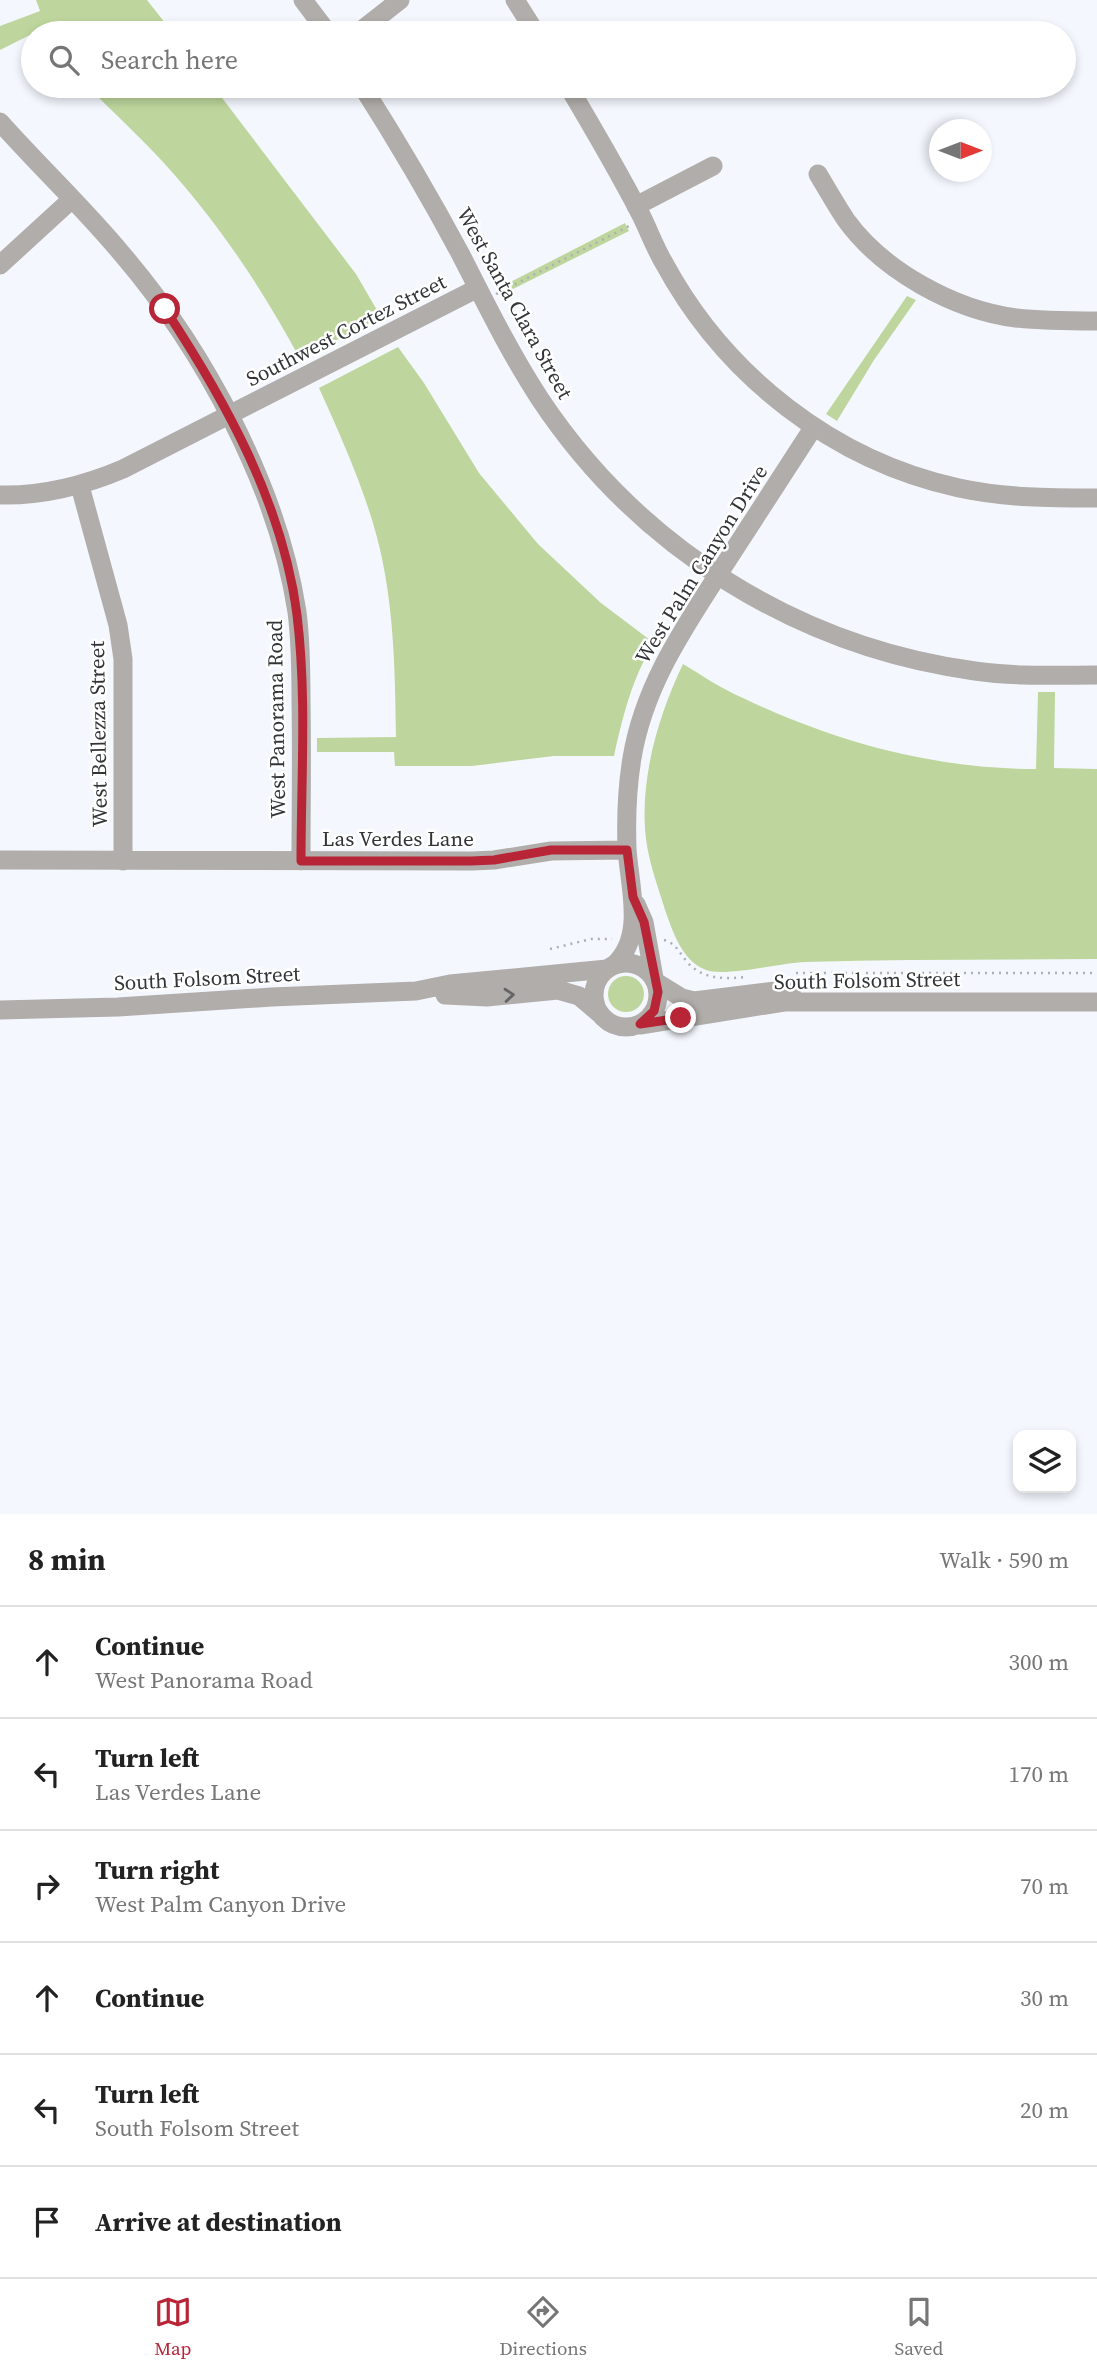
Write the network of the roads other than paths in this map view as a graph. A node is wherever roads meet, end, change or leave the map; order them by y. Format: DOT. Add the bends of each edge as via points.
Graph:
graph roads {
  1 [pos="303,0"];
  2 [pos="400,0"];
  3 [pos="515,0"];
  4 [pos="319,21"];
  5 [pos="373,21"];
  6 [pos="528,21"];
  7 [pos="370,98"];
  8 [pos="575,98"];
  9 [pos="0,122"];
  10 [pos="713,166"];
  11 [pos="818,174"];
  12 [pos="72,199"];
  13 [pos="639,212"];
  14 [pos="0,265"];
  15 [pos="481,294"];
  16 [pos="1097,321"];
  17 [pos="229,416"];
  18 [pos="813,428"];
  19 [pos="80,486"];
  20 [pos="0,495"];
  21 [pos="1097,498"];
  22 [pos="717,577"];
  23 [pos="1097,675"];
  24 [pos="627,850"];
  25 [pos="0,860"];
  26 [pos="123,860"];
  27 [pos="301,861"];
  28 [pos="633,897"];
  29 [pos="610,967"];
  30 [pos="655,980"];
  31 [pos="1097,989"];
  32 [pos="416,991"];
  33 [pos="1097,1002"];
  34 [pos="0,1010"];
  35 [pos="600,1014"];
  36 [pos="640,1024"];
  1 -- 4 [label="street"];
  2 -- 5 [label="street"];
  3 -- 6 [label="street"];
  7 -- 15 [label="street, West Santa Clara Street"];
  8 -- 13 [label="street"];
  9 -- 12 [label="street, West Panorama Road"];
  10 -- 13 [label="street"];
  11 -- 16 [label="street" via="847,222 867,243 942,296 1015,318"];
  12 -- 14 [label="street"];
  12 -- 17 [label="street, West Panorama Road" via="165,309"];
  13 -- 18 [label="street" via="664,264 724,349"];
  15 -- 17 [label="street, Southwest Cortez Street"];
  15 -- 22 [label="street, West Santa Clara Street" via="511,353 584,458 634,510"];
  17 -- 19 [label="street, Southwest Cortez Street"];
  17 -- 27 [label="street, West Panorama Road" via="269,506 297,613"];
  18 -- 21 [label="street" via="877,461 959,488 1033,498"];
  18 -- 22 [label="street, West Palm Canyon Drive"];
  19 -- 20 [label="street, Southwest Cortez Street"];
  19 -- 26 [label="street, West Bellezza Street" via="123,659"];
  22 -- 23 [label="street, West Santa Clara Street" via="834,636 915,661 1011,674"];
  22 -- 24 [label="street, West Palm Canyon Drive" via="676,640 640,724 626,802"];
  24 -- 27 [label="street, Las Verdes Lane" via="551,850 471,861"];
  24 -- 28 [label="street, West Palm Canyon Drive"];
  25 -- 26 [label="street, Las Verdes Lane"];
  26 -- 27 [label="street, Las Verdes Lane"];
  28 -- 29 [label="street, West Palm Canyon Drive" via="630,939 621,959"];
  28 -- 30 [label="street, West Palm Canyon Drive" via="644,922"];
  29 -- 30 [label="street" via="632,963"];
  29 -- 32 [label="street, South Folsom Street"];
  29 -- 35 [label="street" via="600,976 594,995"];
  30 -- 31 [label="street, South Folsom Street" via="694,1001 796,989"];
  30 -- 36 [label="street" via="654,1011"];
  32 -- 34 [label="street, South Folsom Street"];
  32 -- 35 [label="street, South Folsom Street, one-way" via="487,997 558,990 579,996"];
  33 -- 36 [label="street, South Folsom Street" via="784,1002"];
  35 -- 36 [label="street" via="618,1027"];
}
